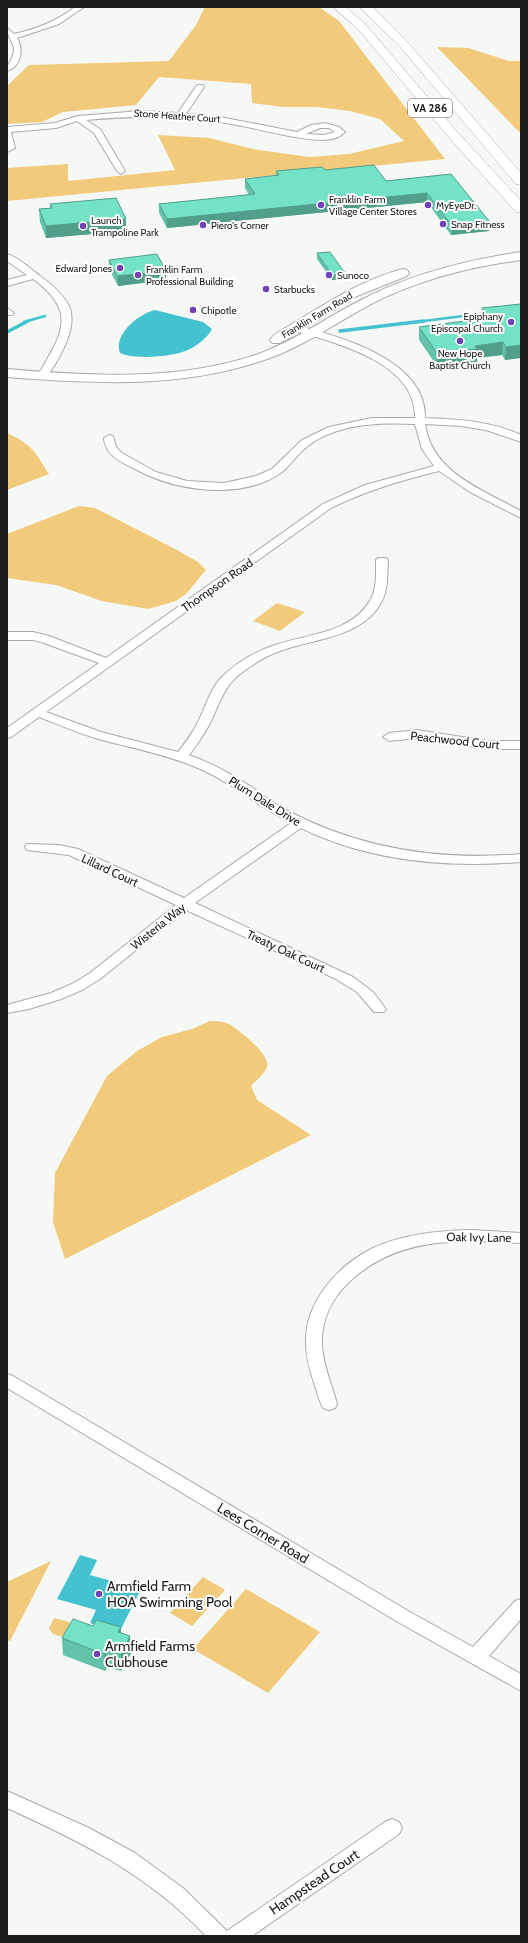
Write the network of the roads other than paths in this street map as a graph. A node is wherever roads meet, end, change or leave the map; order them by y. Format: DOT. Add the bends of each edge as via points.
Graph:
graph roads {
  1 [pos="80,7"];
  2 [pos="340,7"];
  3 [pos="366,7"];
  4 [pos="7,30"];
  5 [pos="13,37"];
  6 [pos="7,69"];
  7 [pos="200,87"];
  8 [pos="182,115"];
  9 [pos="78,118"];
  10 [pos="7,130"];
  11 [pos="300,136"];
  12 [pos="7,149"];
  13 [pos="121,171"];
  14 [pos="521,181"];
  15 [pos="521,209"];
  16 [pos="521,247"];
  17 [pos="521,256"];
  18 [pos="7,257"];
  19 [pos="35,276"];
  20 [pos="7,283"];
  21 [pos="295,328"];
  22 [pos="312,333"];
  23 [pos="233,364"];
  24 [pos="7,373"];
  25 [pos="43,375"];
  26 [pos="420,421"];
  27 [pos="109,438"];
  28 [pos="520,438"];
  29 [pos="441,467"];
  30 [pos="521,515"];
  31 [pos="382,560"];
  32 [pos="7,636"];
  33 [pos="107,662"];
  34 [pos="39,713"];
  35 [pos="7,734"];
  36 [pos="389,737"];
  37 [pos="521,745"];
  38 [pos="181,757"];
  39 [pos="299,823"];
  40 [pos="32,847"];
  41 [pos="521,858"];
  42 [pos="185,904"];
  43 [pos="7,1009"];
  44 [pos="379,1010"];
  45 [pos="521,1238"];
  46 [pos="7,1380"];
  47 [pos="329,1404"];
  48 [pos="521,1606"];
  49 [pos="476,1657"];
  50 [pos="521,1683"];
  51 [pos="7,1799"];
  52 [pos="392,1828"];
  53 [pos="219,1936"];
  54 [pos="235,1936"];
  1 -- 5 [label="street" via="51,25"];
  2 -- 15 [label="highway, VA 286" via="362,27 456,138"];
  3 -- 14 [label="highway, VA 286" via="406,47"];
  4 -- 5 [label="street"];
  5 -- 6 [label="street" via="17,44 17,54"];
  7 -- 8 [label="street"];
  8 -- 9 [label="street, Stone Heather Court" via="140,113"];
  8 -- 11 [label="street, Stone Heather Court" via="231,120"];
  9 -- 10 [label="street, Stone Heather Court" via="56,125"];
  9 -- 13 [label="street" via="97,131"];
  10 -- 12 [label="street" via="11,148"];
  16 -- 21 [label="main road, Franklin Farm Road" via="445,262 376,282 340,299"];
  17 -- 22 [label="main road, Franklin Farm Road" via="464,266 404,285 366,302"];
  18 -- 19 [label="street"];
  19 -- 20 [label="street"];
  19 -- 25 [label="street" via="58,295 64,304 67,317 66,331"];
  21 -- 22 [label="street"];
  21 -- 23 [label="main road, Franklin Farm Road"];
  22 -- 23 [label="main road, Franklin Farm Road" via="266,356"];
  22 -- 26 [label="street" via="369,354 396,371 414,390 419,400"];
  23 -- 25 [label="main road, Franklin Farm Road" via="187,375 146,379 119,380"];
  24 -- 25 [label="main road, Franklin Farm Road"];
  26 -- 27 [label="street" via="372,421 330,430 304,443 275,471 251,481 218,486 180,483 148,473 116,453 111,448"];
  26 -- 28 [label="street" via="476,424"];
  26 -- 29 [label="street" via="427,449"];
  29 -- 30 [label="street" via="471,489"];
  29 -- 33 [label="street, Thompson Road" via="376,484 333,503"];
  31 -- 38 [label="street" via="380,591 370,610 345,627 279,647 235,671 216,692 204,723"];
  32 -- 33 [label="street" via="33,636"];
  33 -- 34 [label="street, Thompson Road"];
  34 -- 35 [label="street, Thompson Road"];
  34 -- 38 [label="street, Plum Dale Drive" via="103,736"];
  36 -- 37 [label="street, Peachwood Court" via="417,734 488,745"];
  38 -- 39 [label="street, Plum Dale Drive" via="224,776"];
  39 -- 41 [label="street, Plum Dale Drive" via="362,846 415,856 472,860"];
  39 -- 42 [label="street, Wisteria Way"];
  40 -- 42 [label="street, Lillard Court" via="73,852"];
  42 -- 43 [label="street, Wisteria Way" via="95,976 77,987 42,1002"];
  42 -- 44 [label="street, Treaty Oak Court" via="352,982 372,998"];
  45 -- 47 [label="street, Oak Ivy Lane" via="459,1235 431,1237 389,1248 352,1268 323,1304 314,1336 318,1367"];
  46 -- 49 [label="street, Lees Corner Road" via="377,1601"];
  48 -- 49 [label="street"];
  49 -- 50 [label="street, Lees Corner Road"];
  51 -- 53 [label="street" via="94,1840 137,1865 178,1896"];
  52 -- 54 [label="street, Hampstead Court"];
}
